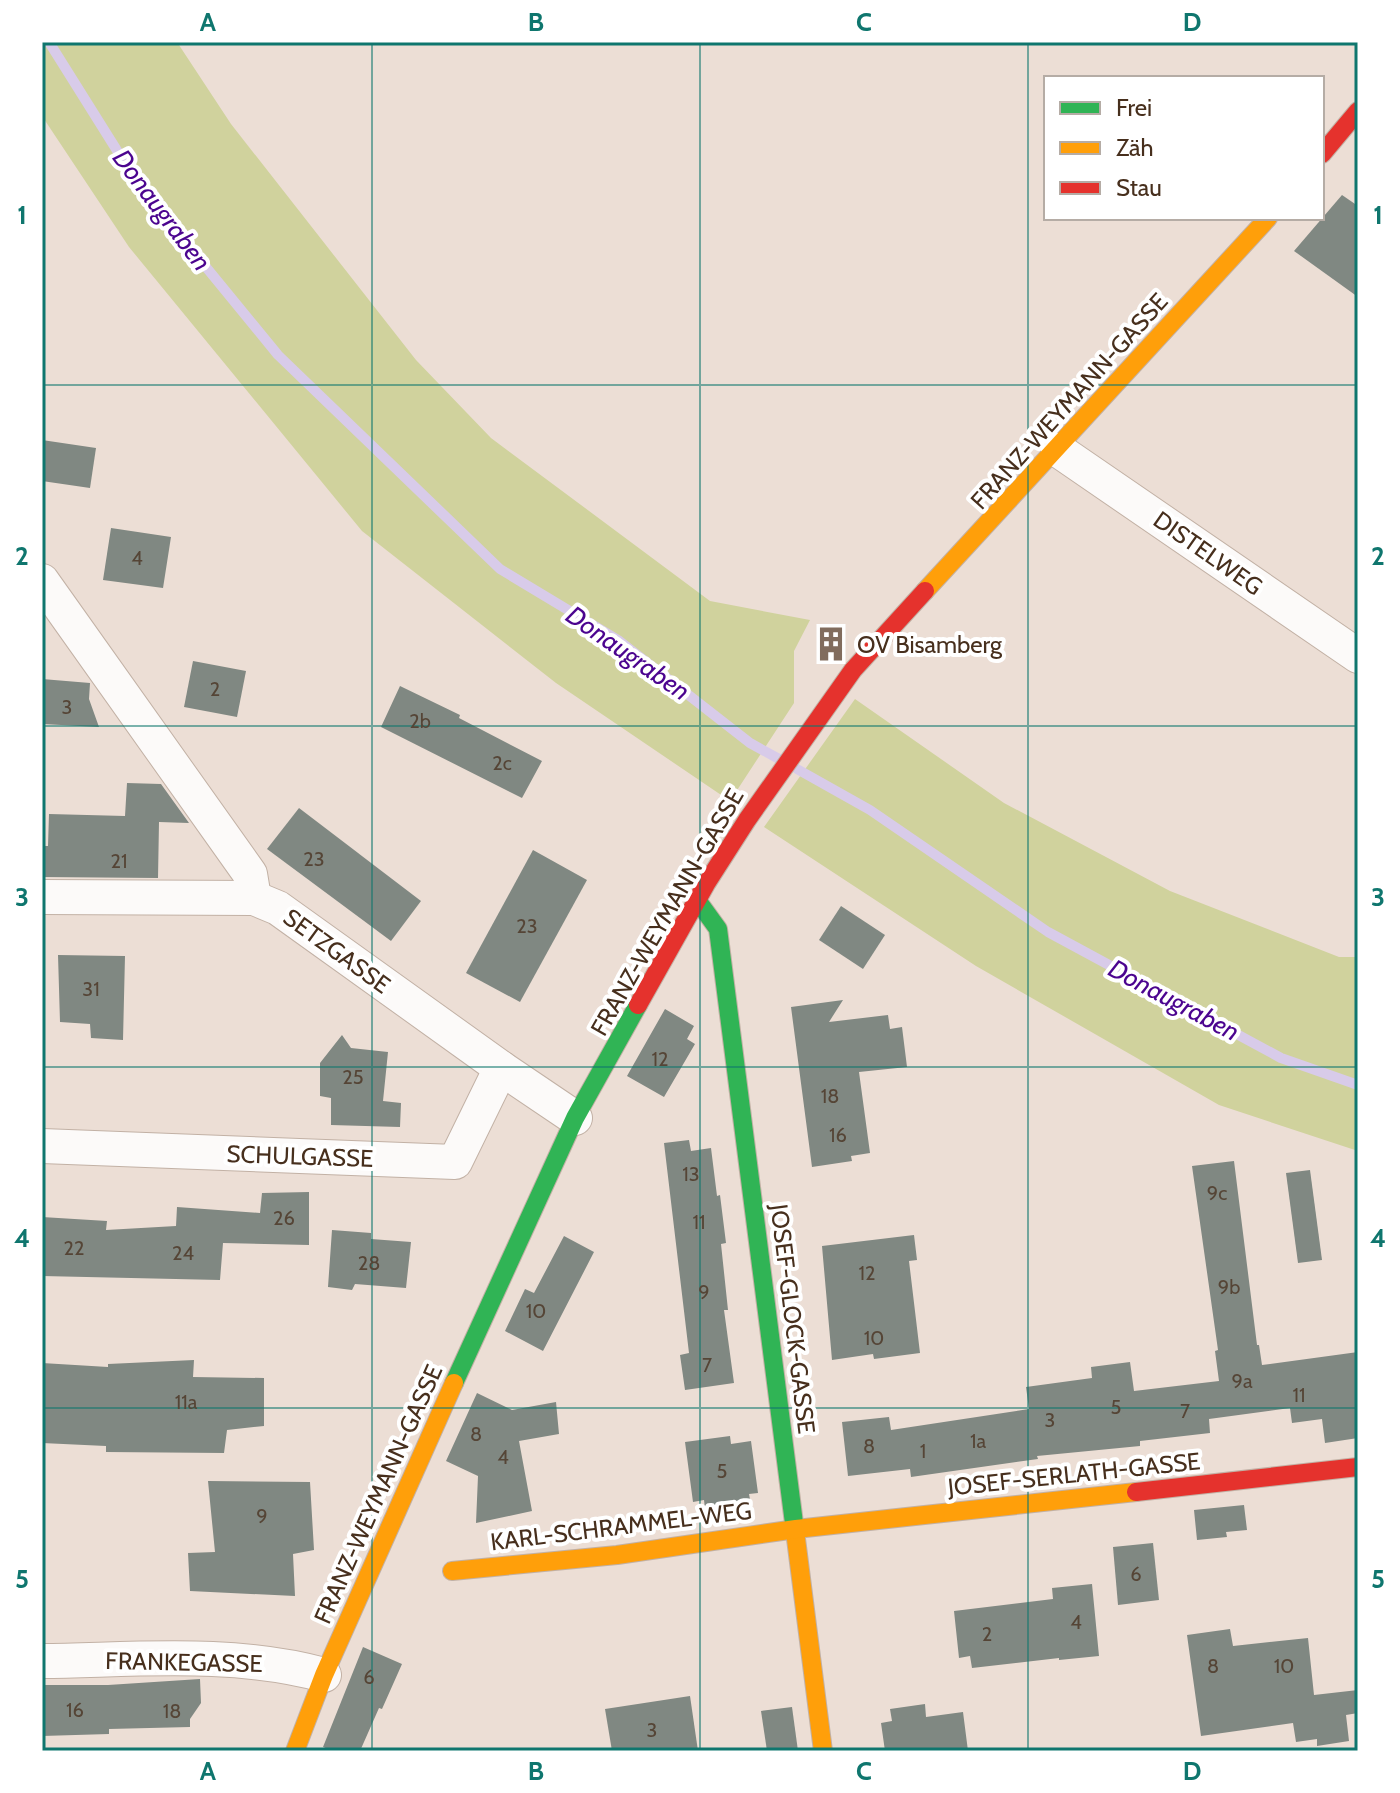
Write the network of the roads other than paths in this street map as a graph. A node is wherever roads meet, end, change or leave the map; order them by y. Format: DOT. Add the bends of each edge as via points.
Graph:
graph roads {
  1 [pos="1358,111"];
  2 [pos="1324,152"];
  3 [pos="1266,220"];
  4 [pos="1058,450"];
  5 [pos="42,581"];
  6 [pos="1358,656"];
  7 [pos="42,897"];
  8 [pos="254,898"];
  9 [pos="697,900"];
  10 [pos="501,1068"];
  11 [pos="575,1118"];
  12 [pos="42,1146"];
  13 [pos="1358,1467"];
  14 [pos="796,1529"];
  15 [pos="452,1571"];
  16 [pos="42,1661"];
  17 [pos="324,1675"];
  18 [pos="295,1751"];
  19 [pos="823,1751"];
  1 -- 2 [label="street"];
  3 -- 4 [label="street, FRANZ-WEYMANN-GASSE"];
  4 -- 6 [label="street, DISTELWEG"];
  4 -- 9 [label="street, FRANZ-WEYMANN-GASSE" via="853,670 756,805"];
  5 -- 8 [label="street, SETZGASSE" via="250,874"];
  7 -- 8 [label="street"];
  8 -- 10 [label="street, SETZGASSE" via="278,908"];
  9 -- 11 [label="street, FRANZ-WEYMANN-GASSE"];
  9 -- 14 [label="street, JOSEF-GLOCK-GASSE" via="718,929"];
  10 -- 11 [label="street, SETZGASSE"];
  10 -- 12 [label="street, SCHULGASSE" via="455,1162"];
  11 -- 17 [label="street, FRANZ-WEYMANN-GASSE"];
  13 -- 14 [label="street, JOSEF-SERLATH-GASSE"];
  14 -- 15 [label="street, KARL-SCHRAMMEL-WEG" via="617,1555"];
  14 -- 19 [label="street, JOSEF-GLOCK-GASSE"];
  16 -- 17 [label="street, FRANKEGASSE" via="248,1660"];
  17 -- 18 [label="street, FRANZ-WEYMANN-GASSE"];
}
